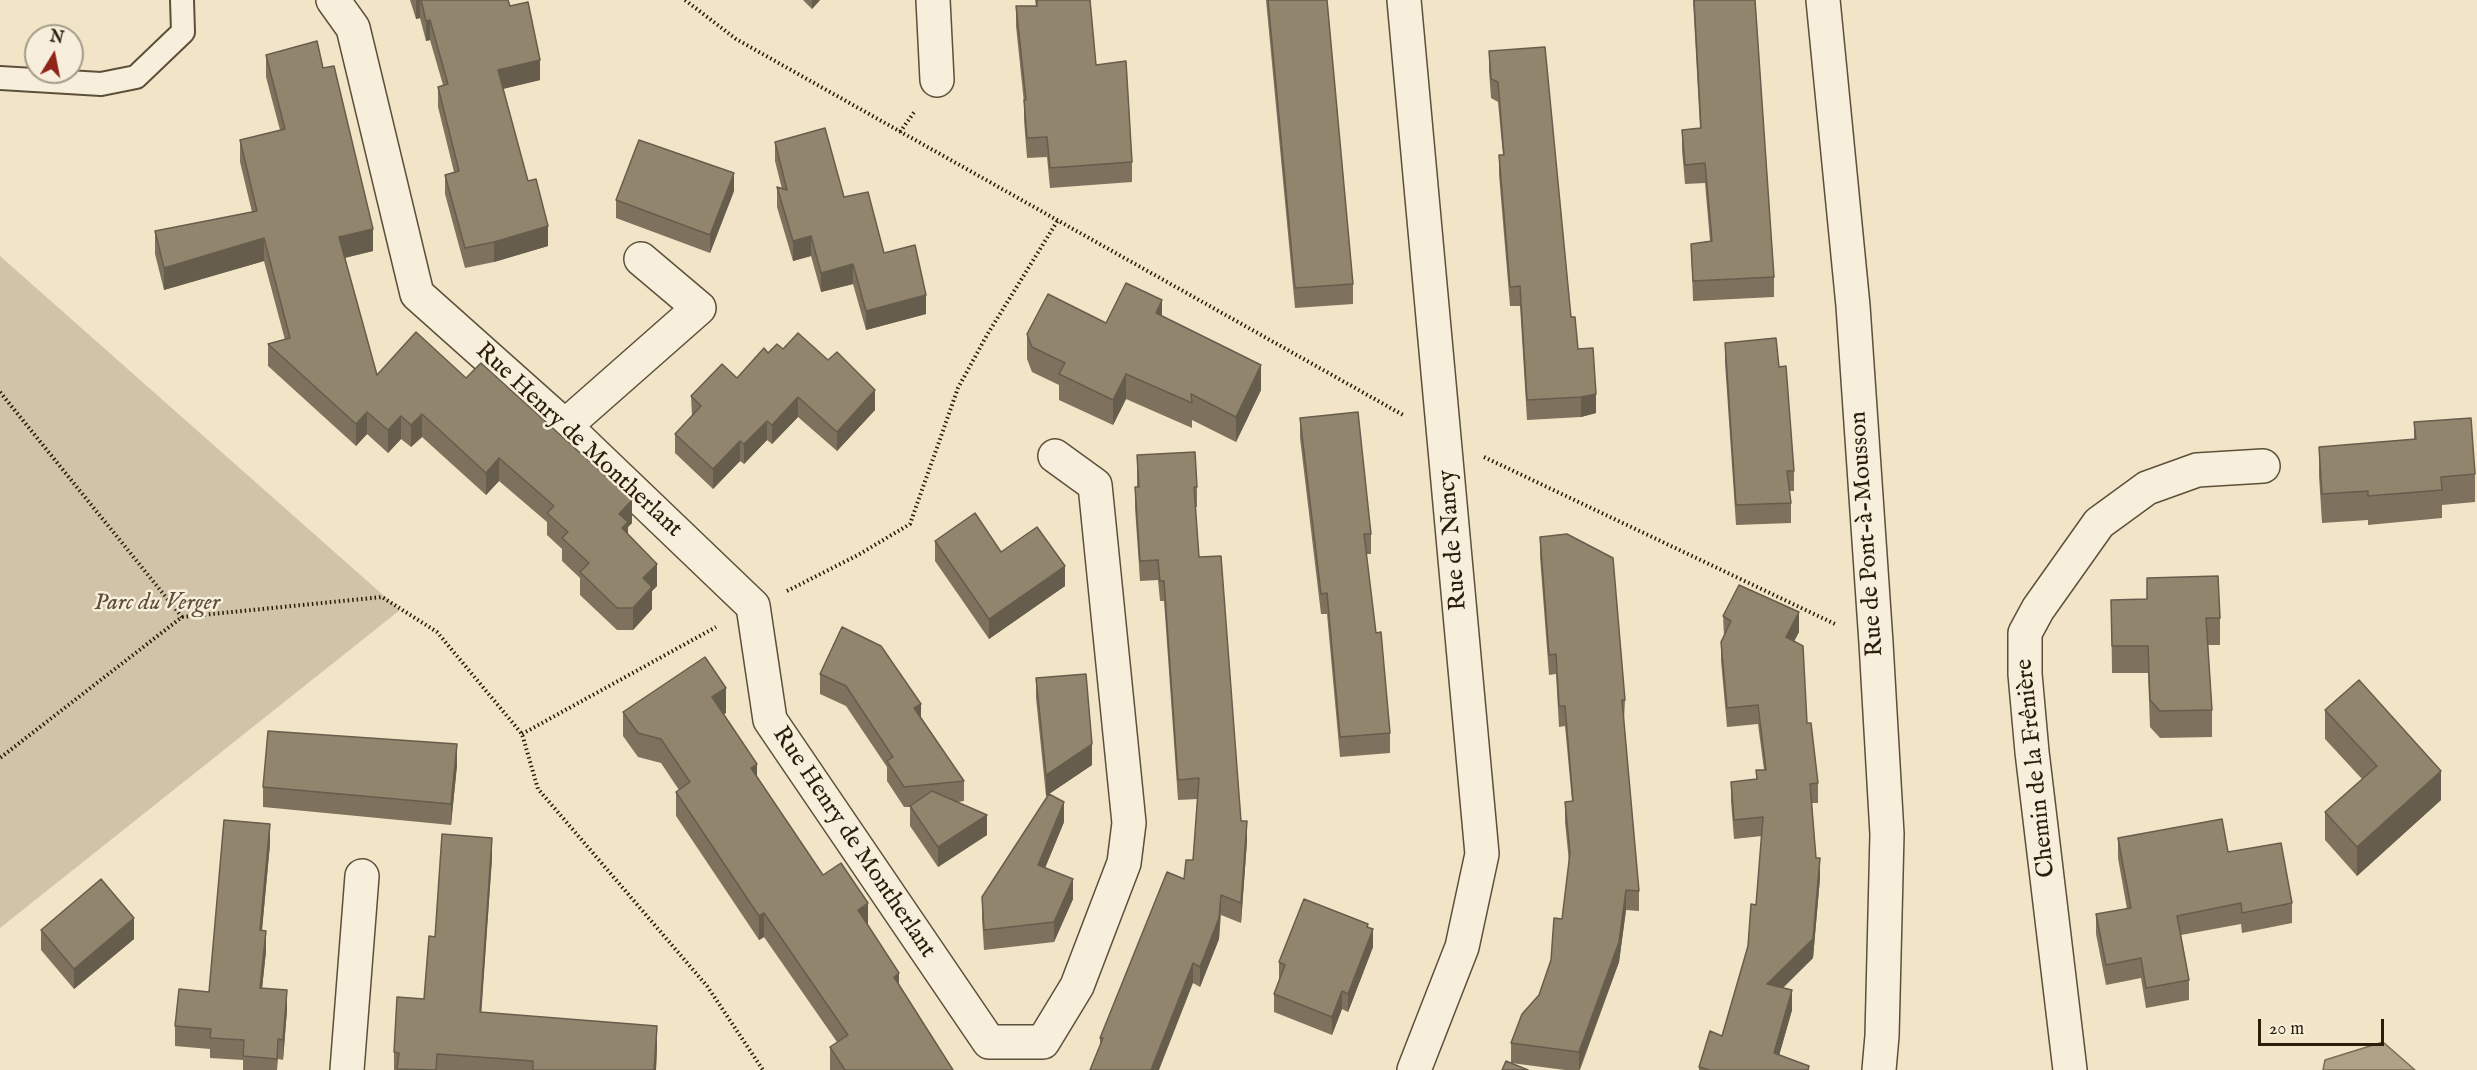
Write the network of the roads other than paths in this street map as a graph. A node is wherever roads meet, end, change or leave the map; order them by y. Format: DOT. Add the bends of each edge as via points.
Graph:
graph roads {
  1 [pos="182,0"];
  2 [pos="333,0"];
  3 [pos="933,0"];
  4 [pos="1404,0"];
  5 [pos="1823,0"];
  6 [pos="0,78"];
  7 [pos="937,80"];
  8 [pos="641,259"];
  9 [pos="565,426"];
  10 [pos="1055,456"];
  11 [pos="2263,466"];
  12 [pos="362,876"];
  13 [pos="346,1070"];
  14 [pos="1414,1070"];
  15 [pos="1879,1070"];
  16 [pos="2070,1070"];
  1 -- 6 [label="lane" via="183,32 136,77 101,84"];
  2 -- 9 [label="street, Rue Henry de Montherlant" via="353,28 417,294"];
  3 -- 7 [label="street"];
  4 -- 14 [label="street, Rue de Nancy" via="1482,854 1462,947"];
  5 -- 15 [label="street, Rue de Pont-à-Mousson" via="1853,306 1887,834"];
  8 -- 9 [label="street" via="699,308"];
  9 -- 10 [label="street, Rue Henry de Montherlant" via="753,606 770,720 989,1042 1043,1042 1081,975 1125,863 1129,823 1095,485"];
  11 -- 16 [label="street, Chemin de la Frênière" via="2197,470 2138,495 2099,523 2025,633 2031,741"];
  12 -- 13 [label="street"];
}
